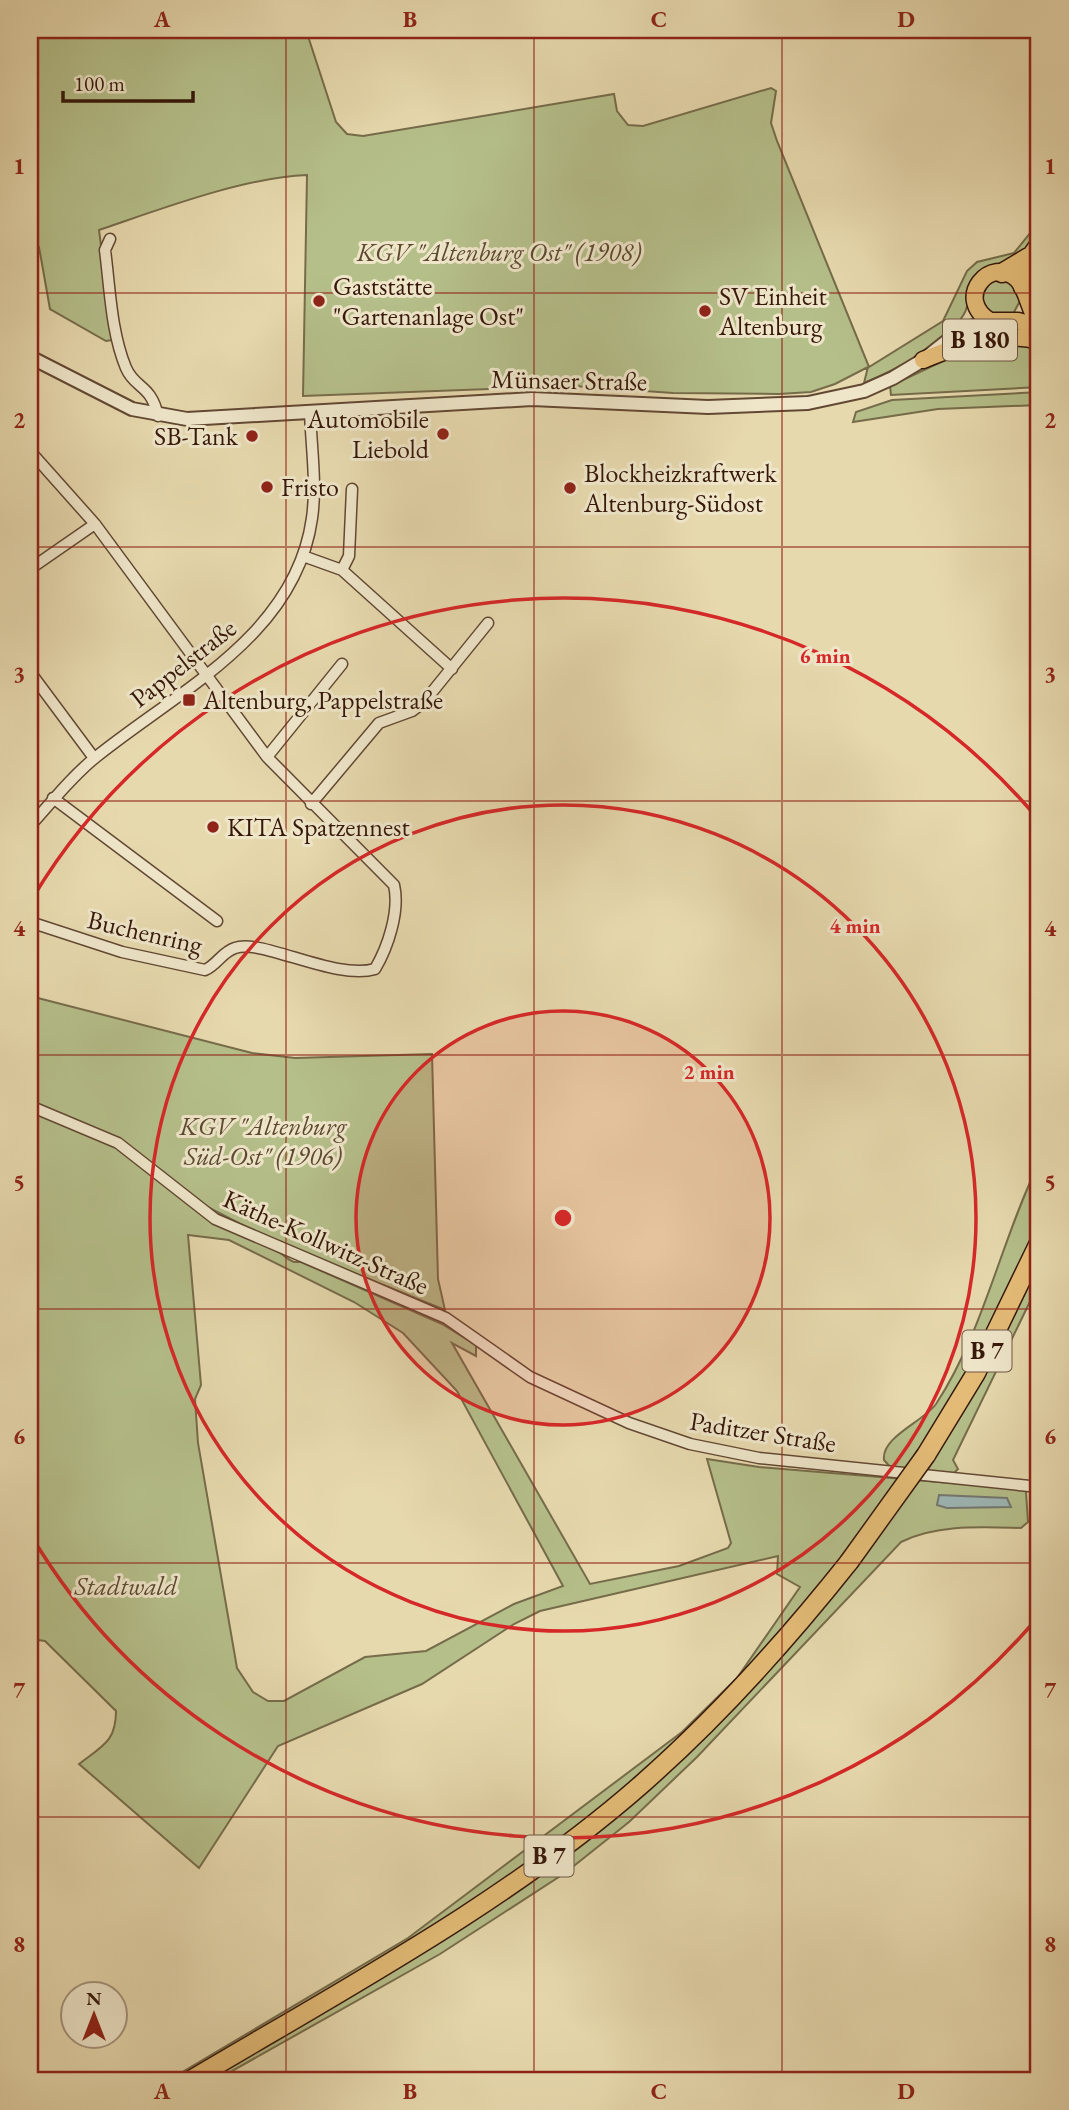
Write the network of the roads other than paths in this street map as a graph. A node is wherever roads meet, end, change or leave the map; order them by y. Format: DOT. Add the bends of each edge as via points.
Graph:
graph roads {
  1 [pos="110,239"];
  2 [pos="1036,250"];
  3 [pos="1002,273"];
  4 [pos="1024,293"];
  5 [pos="975,303"];
  6 [pos="990,321"];
  7 [pos="1011,321"];
  8 [pos="1039,325"];
  9 [pos="961,330"];
  10 [pos="1039,341"];
  11 [pos="30,358"];
  12 [pos="923,360"];
  13 [pos="310,411"];
  14 [pos="158,416"];
  15 [pos="30,451"];
  16 [pos="352,489"];
  17 [pos="95,524"];
  18 [pos="303,555"];
  19 [pos="30,569"];
  20 [pos="342,570"];
  21 [pos="488,624"];
  22 [pos="342,664"];
  23 [pos="452,669"];
  24 [pos="30,671"];
  25 [pos="205,676"];
  26 [pos="267,757"];
  27 [pos="94,758"];
  28 [pos="53,798"];
  29 [pos="311,804"];
  30 [pos="30,826"];
  31 [pos="217,921"];
  32 [pos="30,922"];
  33 [pos="30,1106"];
  34 [pos="1039,1243"];
  35 [pos="465,1329"];
  36 [pos="1039,1487"];
  37 [pos="191,2080"];
  1 -- 14 [label="street" via="105,250 118,341 127,371 149,390"];
  2 -- 3 [label="highway, B 180"];
  2 -- 4 [label="highway, B 180"];
  3 -- 4 [label="main road" via="1018,280"];
  3 -- 5 [label="main road" via="981,281"];
  4 -- 7 [label="main road" via="1021,312"];
  4 -- 8 [label="main road, B 180"];
  5 -- 6 [label="main road"];
  5 -- 9 [label="street, Münsaer Straße"];
  6 -- 7 [label="main road"];
  6 -- 9 [label="street, Münsaer Straße"];
  7 -- 8 [label="main road, B 180"];
  9 -- 12 [label="street, Münsaer Straße"];
  10 -- 12 [label="main road, B 180" via="988,338"];
  11 -- 14 [label="street, Münsaer Straße" via="106,398"];
  12 -- 13 [label="street, Münsaer Straße" via="864,391 779,406 708,407 561,398"];
  13 -- 14 [label="street, Münsaer Straße" via="220,418"];
  13 -- 18 [label="street, Pappelstraße" via="313,515"];
  15 -- 17 [label="street, Buchenring"];
  16 -- 20 [label="street" via="349,556"];
  17 -- 19 [label="street"];
  17 -- 25 [label="street, Buchenring"];
  18 -- 20 [label="street"];
  18 -- 25 [label="street, Pappelstraße" via="282,596 251,637"];
  20 -- 23 [label="street"];
  21 -- 23 [label="street"];
  22 -- 26 [label="street"];
  23 -- 29 [label="street" via="425,702 379,723"];
  24 -- 27 [label="street"];
  25 -- 26 [label="street, Buchenring"];
  25 -- 27 [label="street, Pappelstraße"];
  26 -- 29 [label="street, Buchenring"];
  27 -- 28 [label="street, Pappelstraße"];
  28 -- 30 [label="street, Pappelstraße"];
  28 -- 31 [label="street"];
  29 -- 32 [label="street, Buchenring" via="394,885 395,910 375,970 355,973 243,946 222,955 205,970 122,952"];
  33 -- 35 [label="street, Käthe-Kollwitz-Straße" via="118,1143 235,1230"];
  34 -- 37 [label="highway, B 7, bridge" via="976,1373 926,1455 805,1618 692,1738 641,1785 514,1882 430,1938"];
  35 -- 36 [label="street, Paditzer Straße" via="530,1377 628,1423 690,1444 759,1458"];
}
